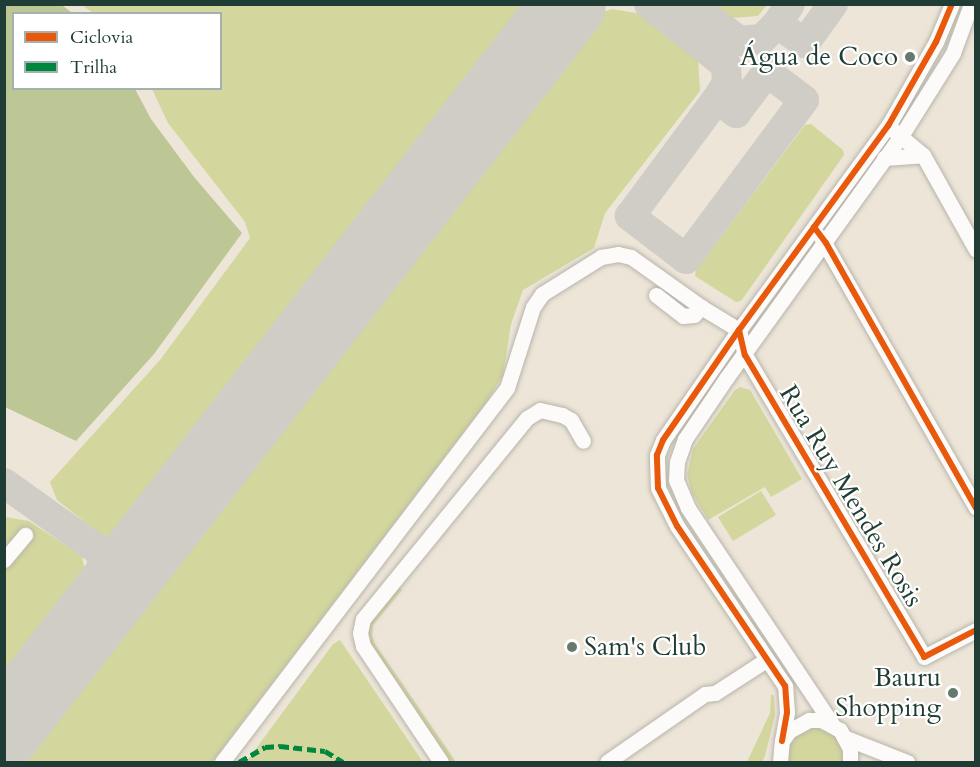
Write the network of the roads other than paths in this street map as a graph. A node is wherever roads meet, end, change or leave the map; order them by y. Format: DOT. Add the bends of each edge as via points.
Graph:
graph roads {
  1 [pos="952,4"];
  2 [pos="971,5"];
  3 [pos="975,12"];
  4 [pos="936,42"];
  5 [pos="952,53"];
  6 [pos="888,126"];
  7 [pos="901,136"];
  8 [pos="923,155"];
  9 [pos="884,158"];
  10 [pos="814,227"];
  11 [pos="826,243"];
  12 [pos="975,249"];
  13 [pos="656,295"];
  14 [pos="700,307"];
  15 [pos="739,330"];
  16 [pos="746,355"];
  17 [pos="727,377"];
  18 [pos="758,378"];
  19 [pos="583,441"];
  20 [pos="975,508"];
  21 [pos="25,535"];
  22 [pos="4,560"];
  23 [pos="975,630"];
  24 [pos="781,644"];
  25 [pos="764,657"];
  26 [pos="832,724"];
  27 [pos="846,738"];
  28 [pos="779,755"];
  29 [pos="885,760"];
  30 [pos="222,762"];
  31 [pos="441,762"];
  32 [pos="607,762"];
  33 [pos="850,762"];
  34 [pos="907,762"];
  1 -- 4 [label="street"];
  2 -- 3 [label="street"];
  2 -- 5 [label="street"];
  4 -- 5 [label="street"];
  4 -- 6 [label="street"];
  5 -- 7 [label="street"];
  6 -- 7 [label="street"];
  6 -- 10 [label="street"];
  7 -- 8 [label="street"];
  7 -- 9 [label="street"];
  8 -- 9 [label="street"];
  8 -- 12 [label="street"];
  9 -- 11 [label="street"];
  10 -- 11 [label="street"];
  10 -- 15 [label="street"];
  11 -- 16 [label="street"];
  11 -- 20 [label="street"];
  13 -- 14 [label="street" via="683,316 694,315"];
  14 -- 15 [label="street"];
  14 -- 30 [label="street" via="631,257 618,254 601,257 542,294 533,307 507,388"];
  15 -- 16 [label="street, Rua Ruy Mendes Rosis"];
  15 -- 25 [label="street" via="663,440 657,455 658,488 677,526"];
  16 -- 17 [label="street"];
  16 -- 18 [label="street, Rua Ruy Mendes Rosis"];
  17 -- 18 [label="street"];
  17 -- 24 [label="street" via="685,439 676,480 688,507"];
  18 -- 23 [label="street, Rua Ruy Mendes Rosis" via="924,657"];
  19 -- 31 [label="street" via="571,420 562,415 540,410 527,418 363,619 363,646"];
  21 -- 22 [label="street"];
  24 -- 25 [label="street"];
  24 -- 26 [label="street"];
  25 -- 28 [label="street" via="785,686 787,712"];
  25 -- 32 [label="street" via="711,686"];
  26 -- 27 [label="street"];
  26 -- 28 [label="street" via="809,720 789,731"];
  27 -- 29 [label="street"];
  27 -- 33 [label="street"];
  29 -- 34 [label="street"];
}
